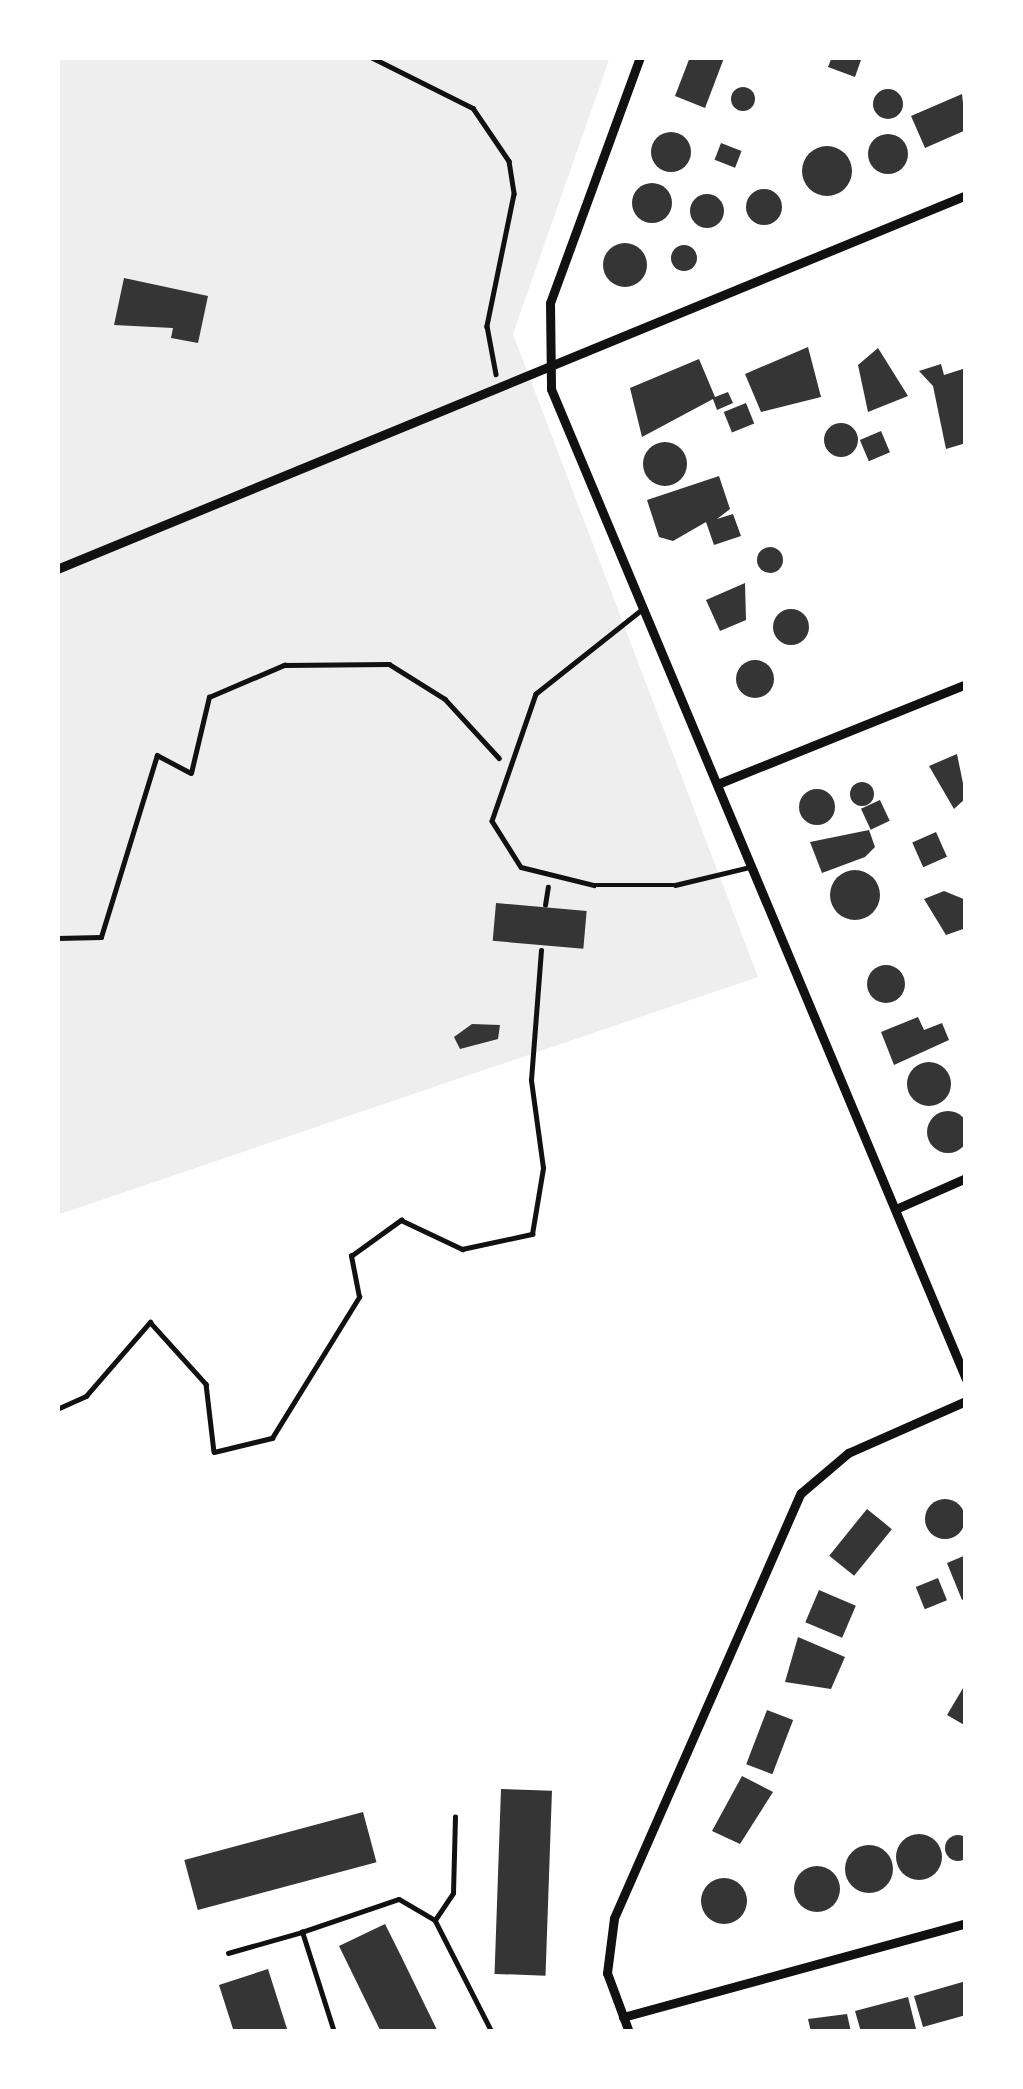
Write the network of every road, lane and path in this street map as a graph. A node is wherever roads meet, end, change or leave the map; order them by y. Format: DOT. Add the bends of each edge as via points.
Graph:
graph roads {
  1 [pos="370,57"];
  2 [pos="640,57"];
  3 [pos="966,195"];
  4 [pos="548,372"];
  5 [pos="504,390"];
  6 [pos="57,569"];
  7 [pos="642,610"];
  8 [pos="966,684"];
  9 [pos="507,767"];
  10 [pos="720,783"];
  11 [pos="753,866"];
  12 [pos="57,938"];
  13 [pos="541,950"];
  14 [pos="966,1178"];
  15 [pos="898,1208"];
  16 [pos="966,1379"];
  17 [pos="966,1402"];
  18 [pos="57,1408"];
  19 [pos="455,1817"];
  20 [pos="435,1920"];
  21 [pos="966,1923"];
  22 [pos="302,1932"];
  23 [pos="227,1953"];
  24 [pos="623,2017"];
  25 [pos="334,2032"];
  26 [pos="492,2032"];
  27 [pos="629,2032"];
  1 -- 5 [label="path" via="473,108 509,161 514,194 487,326"];
  2 -- 4 [label="street" via="550,303"];
  3 -- 4 [label="street"];
  4 -- 5 [label="street"];
  4 -- 7 [label="street"];
  5 -- 6 [label="street"];
  7 -- 9 [label="lane" via="536,694"];
  7 -- 10 [label="street"];
  8 -- 10 [label="street"];
  9 -- 11 [label="lane" via="492,821 521,867 594,885 675,885"];
  9 -- 12 [label="path" via="445,699 389,664 284,664 209,697 191,773 157,755 101,937"];
  10 -- 11 [label="street"];
  11 -- 15 [label="street"];
  13 -- 18 [label="path" via="531,1080 543,1168 532,1234 462,1249 400,1220 351,1256 359,1297 272,1438 214,1452 206,1384 150,1322 86,1396"];
  14 -- 15 [label="street"];
  15 -- 16 [label="street"];
  17 -- 24 [label="street" via="848,1453 801,1493 614,1918 607,1973"];
  19 -- 20 [label="lane" via="453,1893"];
  20 -- 22 [label="lane" via="399,1899"];
  20 -- 26 [label="lane"];
  21 -- 24 [label="street"];
  22 -- 23 [label="lane"];
  22 -- 25 [label="lane"];
  24 -- 27 [label="street"];
}
